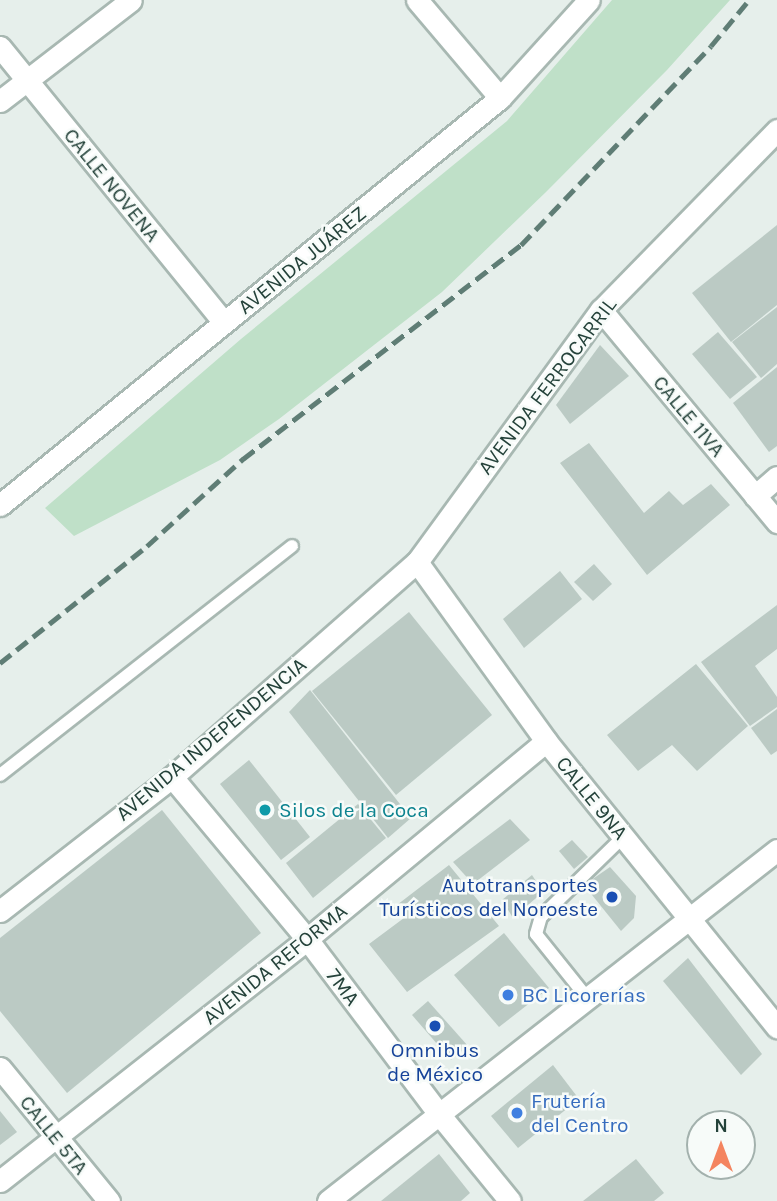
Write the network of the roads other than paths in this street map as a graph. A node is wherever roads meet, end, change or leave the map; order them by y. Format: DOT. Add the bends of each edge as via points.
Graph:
graph roads {
  1 [pos="131,0"];
  2 [pos="417,0"];
  3 [pos="589,0"];
  4 [pos="0,47"];
  5 [pos="27,80"];
  6 [pos="500,98"];
  7 [pos="0,101"];
  8 [pos="777,130"];
  9 [pos="601,310"];
  10 [pos="224,323"];
  11 [pos="777,477"];
  12 [pos="755,496"];
  13 [pos="1,501"];
  14 [pos="777,522"];
  15 [pos="292,546"];
  16 [pos="417,562"];
  17 [pos="545,741"];
  18 [pos="0,775"];
  19 [pos="172,777"];
  20 [pos="623,837"];
  21 [pos="777,850"];
  22 [pos="0,911"];
  23 [pos="690,920"];
  24 [pos="307,939"];
  25 [pos="587,999"];
  26 [pos="777,1027"];
  27 [pos="0,1068"];
  28 [pos="439,1114"];
  29 [pos="56,1138"];
  30 [pos="0,1181"];
  31 [pos="109,1201"];
  32 [pos="328,1201"];
  33 [pos="510,1201"];
  1 -- 5 [label="street"];
  2 -- 6 [label="street"];
  3 -- 6 [label="street, AVENIDA JUÁREZ"];
  4 -- 5 [label="street, CALLE NOVENA"];
  5 -- 7 [label="street"];
  5 -- 10 [label="street, CALLE NOVENA"];
  6 -- 10 [label="street, AVENIDA JUÁREZ"];
  8 -- 9 [label="street, AVENIDA FERROCARRIL"];
  9 -- 12 [label="street, CALLE 11VA"];
  9 -- 16 [label="street, AVENIDA FERROCARRIL"];
  10 -- 13 [label="street, AVENIDA JUÁREZ"];
  11 -- 12 [label="street"];
  12 -- 14 [label="street, CALLE 11VA"];
  15 -- 18 [label="lane"];
  16 -- 17 [label="street, CALLE 9NA"];
  16 -- 19 [label="street, AVENIDA INDEPENDENCIA"];
  17 -- 20 [label="street, CALLE 9NA"];
  17 -- 24 [label="street, AVENIDA REFORMA"];
  19 -- 22 [label="street, AVENIDA INDEPENDENCIA"];
  19 -- 24 [label="street, 7MA"];
  20 -- 23 [label="street, CALLE 9NA"];
  20 -- 25 [label="lane" via="541,917 536,934"];
  21 -- 23 [label="street"];
  23 -- 25 [label="street"];
  23 -- 26 [label="street, CALLE 9NA"];
  24 -- 28 [label="street, 7MA"];
  24 -- 29 [label="street, AVENIDA REFORMA"];
  25 -- 28 [label="street"];
  27 -- 29 [label="street, CALLE 5TA"];
  28 -- 32 [label="street"];
  28 -- 33 [label="street, 7MA"];
  29 -- 30 [label="street, AVENIDA REFORMA"];
  29 -- 31 [label="street, CALLE 5TA"];
}
